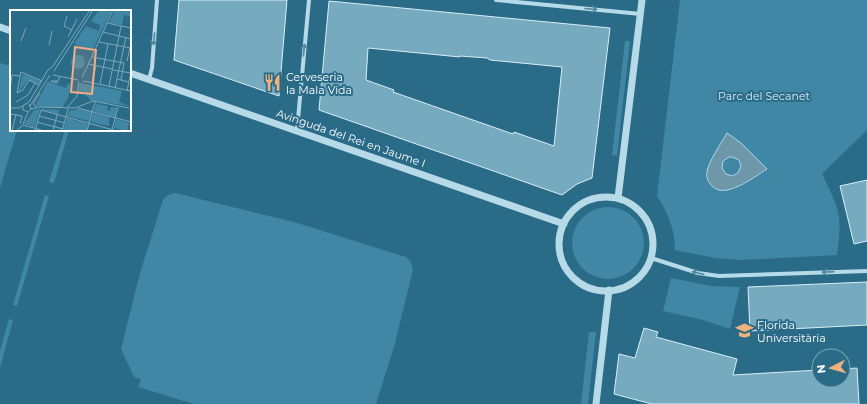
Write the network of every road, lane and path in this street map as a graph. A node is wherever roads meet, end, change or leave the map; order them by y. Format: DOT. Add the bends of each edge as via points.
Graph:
graph roads {
  1 [pos="157,0"];
  2 [pos="309,0"];
  3 [pos="496,0"];
  4 [pos="642,0"];
  5 [pos="641,14"];
  6 [pos="0,27"];
  7 [pos="10,31"];
  8 [pos="131,73"];
  9 [pos="149,79"];
  10 [pos="297,130"];
  11 [pos="618,198"];
  12 [pos="564,224"];
  13 [pos="651,258"];
  14 [pos="867,271"];
  15 [pos="609,290"];
  16 [pos="596,404"];
  1 -- 9 [label="street, one-way"];
  10 -- 2 [label="street, one-way"];
  3 -- 5 [label="street, one-way"];
  4 -- 5 [label="street"];
  5 -- 11 [label="street"];
  6 -- 7 [label="street"];
  8 -- 9 [label="street, Avinguda del Rei en Jaume I"];
  9 -- 10 [label="street, Avinguda del Rei en Jaume I"];
  10 -- 12 [label="street, Avinguda del Rei en Jaume I"];
  11 -- 12 [label="street" via="596,198 586,201 577,207"];
  11 -- 13 [label="street" via="636,207 648,223 652,235"];
  12 -- 15 [label="street" via="560,237 560,251 568,270 583,284 595,289"];
  14 -- 13 [label="street, one-way" via="748,276 708,275"];
  13 -- 15 [label="street" via="645,270 629,285"];
  15 -- 16 [label="street"];
}
